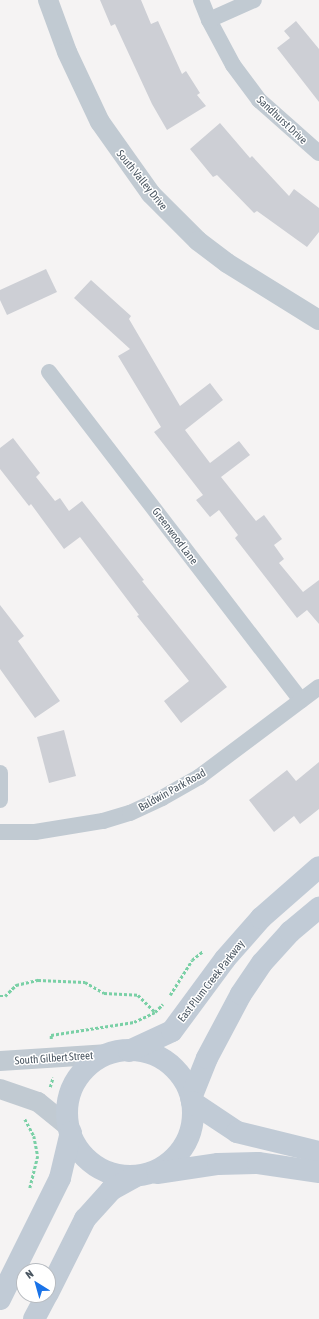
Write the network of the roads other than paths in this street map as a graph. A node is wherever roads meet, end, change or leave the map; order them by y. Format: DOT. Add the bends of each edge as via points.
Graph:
graph roads {
  1 [pos="48,0"];
  2 [pos="201,0"];
  3 [pos="254,0"];
  4 [pos="209,20"];
  5 [pos="319,153"];
  6 [pos="319,320"];
  7 [pos="49,372"];
  8 [pos="319,687"];
  9 [pos="301,701"];
  10 [pos="0,773"];
  11 [pos="0,800"];
  12 [pos="0,832"];
  13 [pos="319,867"];
  14 [pos="319,908"];
  15 [pos="119,1053"];
  16 [pos="0,1061"];
  17 [pos="0,1089"];
  18 [pos="192,1100"];
  19 [pos="70,1130"];
  20 [pos="319,1152"];
  21 [pos="319,1172"];
  22 [pos="142,1175"];
  23 [pos="56,1276"];
  24 [pos="0,1299"];
  25 [pos="42,1303"];
  26 [pos="34,1319"];
  1 -- 6 [label="street, South Valley Drive" via="67,52 91,105 115,147 150,194 198,241 227,263"];
  2 -- 4 [label="street, Sandhurst Drive"];
  3 -- 4 [label="street"];
  4 -- 5 [label="street, Sandhurst Drive" via="233,65 259,100"];
  7 -- 9 [label="street, Greenwood Lane"];
  8 -- 9 [label="street, Baldwin Park Road"];
  9 -- 12 [label="street, Baldwin Park Road" via="199,777 130,813 66,828 35,832"];
  10 -- 11 [label="street"];
  13 -- 15 [label="main road, East Plum Creek Parkway" via="261,918 225,959 172,1031"];
  14 -- 18 [label="main road" via="290,932 262,963 241,994 207,1058"];
  15 -- 16 [label="street, South Gilbert Street"];
  15 -- 18 [label="main road" via="150,1054 169,1064 183,1079"];
  15 -- 19 [label="main road" via="90,1066 76,1083 68,1105"];
  17 -- 19 [label="street" via="38,1102"];
  18 -- 20 [label="main road" via="237,1132"];
  18 -- 22 [label="main road" via="191,1129 183,1148 168,1164"];
  19 -- 22 [label="main road" via="78,1148 94,1164 114,1174"];
  19 -- 24 [label="main road" via="60,1178"];
  21 -- 22 [label="main road" via="258,1163 218,1164"];
  22 -- 23 [label="main road" via="112,1190 85,1219"];
  25 -- 26 [label="main road"];
}
